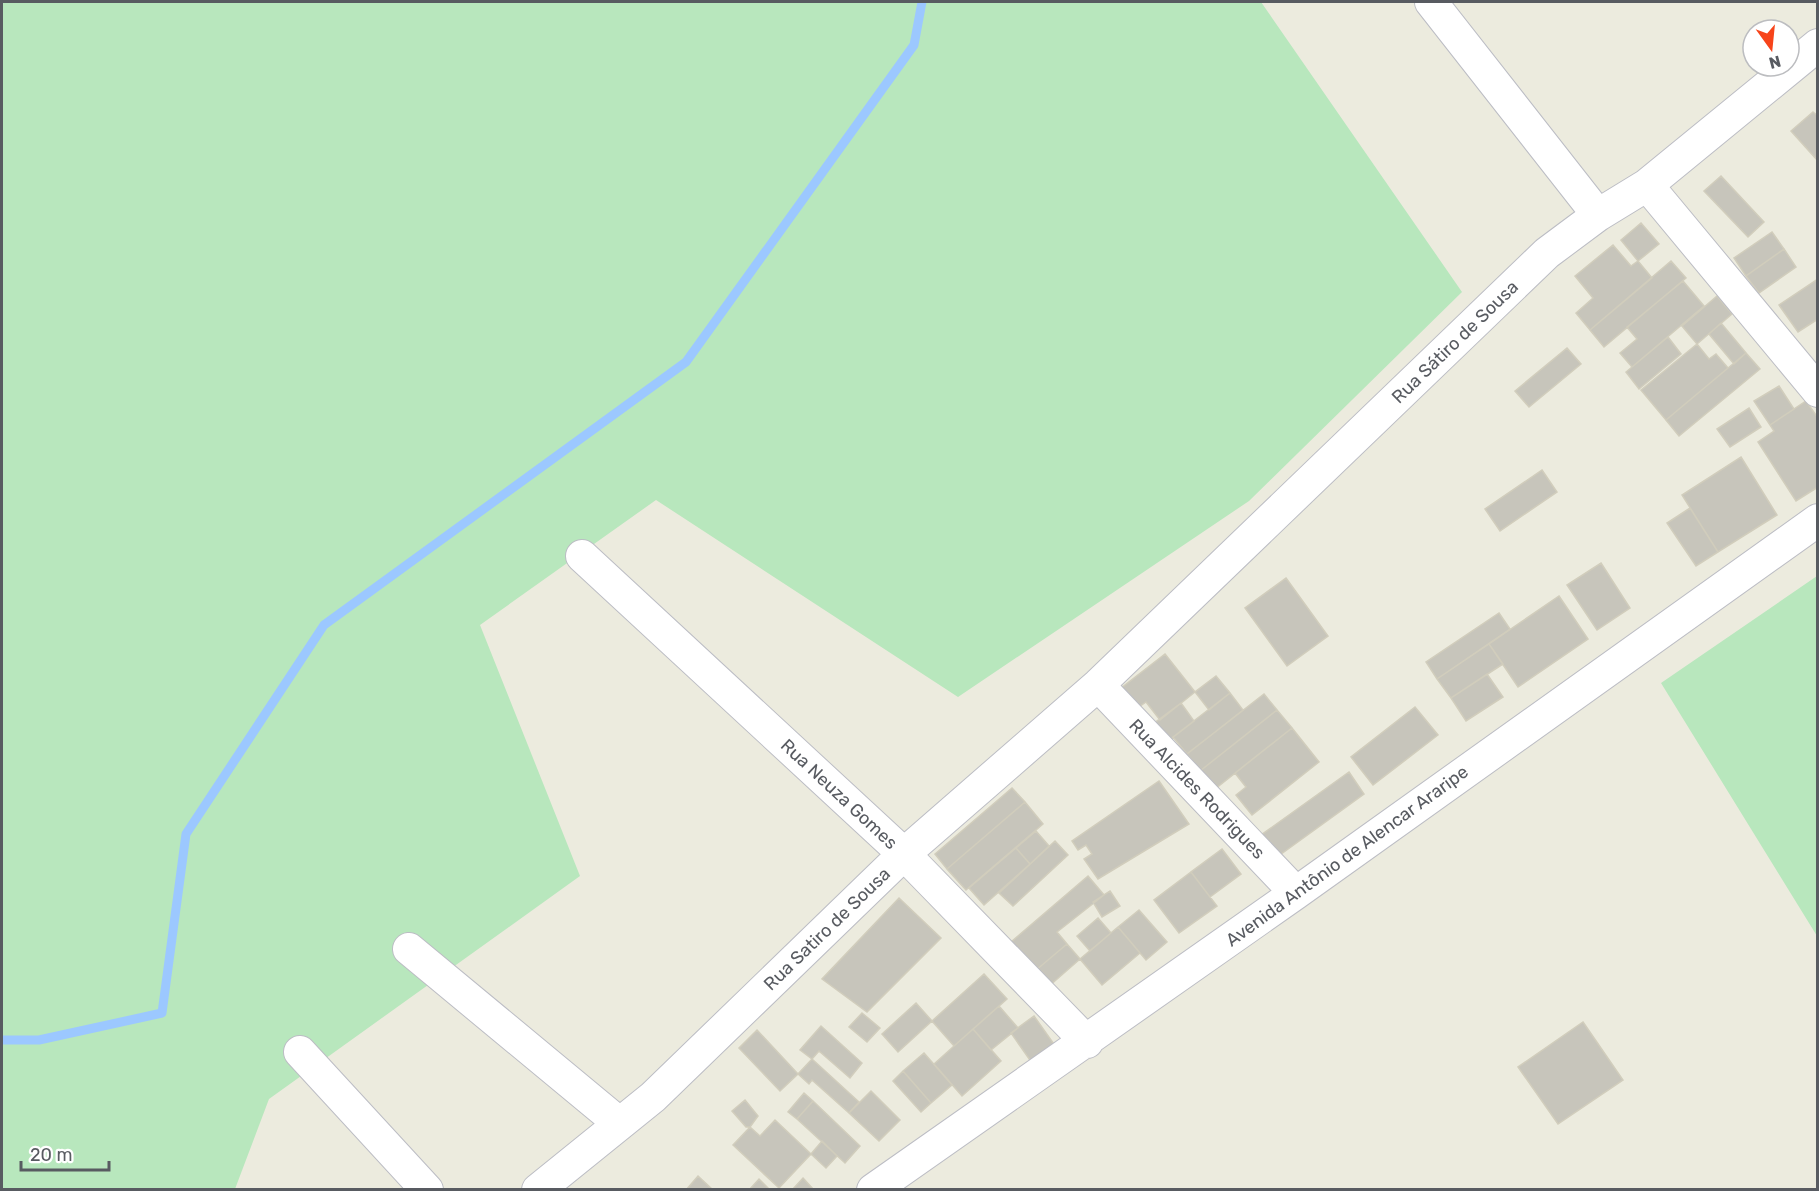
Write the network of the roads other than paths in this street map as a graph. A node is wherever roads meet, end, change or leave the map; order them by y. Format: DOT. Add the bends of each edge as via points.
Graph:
graph roads {
  1 [pos="1431,2"];
  2 [pos="1818,45"];
  3 [pos="1647,185"];
  4 [pos="1598,215"];
  5 [pos="1818,391"];
  6 [pos="1818,520"];
  7 [pos="582,556"];
  8 [pos="1107,677"];
  9 [pos="904,854"];
  10 [pos="1296,893"];
  11 [pos="409,949"];
  12 [pos="1086,1041"];
  13 [pos="300,1052"];
  14 [pos="620,1124"];
  15 [pos="427,1190"];
  16 [pos="538,1190"];
  17 [pos="873,1190"];
  1 -- 4 [label="street"];
  2 -- 3 [label="street, Rua Sátiro de Sousa"];
  3 -- 4 [label="street, Rua Sátiro de Sousa"];
  3 -- 5 [label="street"];
  4 -- 8 [label="street, Rua Sátiro de Sousa" via="1547,253"];
  6 -- 10 [label="street, Avenida Antônio de Alencar Araripe"];
  7 -- 9 [label="street, Rua Neuza Gomes"];
  8 -- 9 [label="street, Rua Satiro de Sousa"];
  8 -- 10 [label="street, Rua Alcides Rodrigues"];
  9 -- 12 [label="street, Rua Neuza Gomes"];
  9 -- 14 [label="street, Rua Satiro de Sousa" via="653,1097"];
  10 -- 12 [label="street, Avenida Antônio de Alencar Araripe"];
  11 -- 14 [label="street"];
  12 -- 17 [label="street, Avenida Antônio de Alencar Araripe"];
  13 -- 15 [label="street"];
  14 -- 16 [label="street, Rua Satiro de Sousa"];
}
